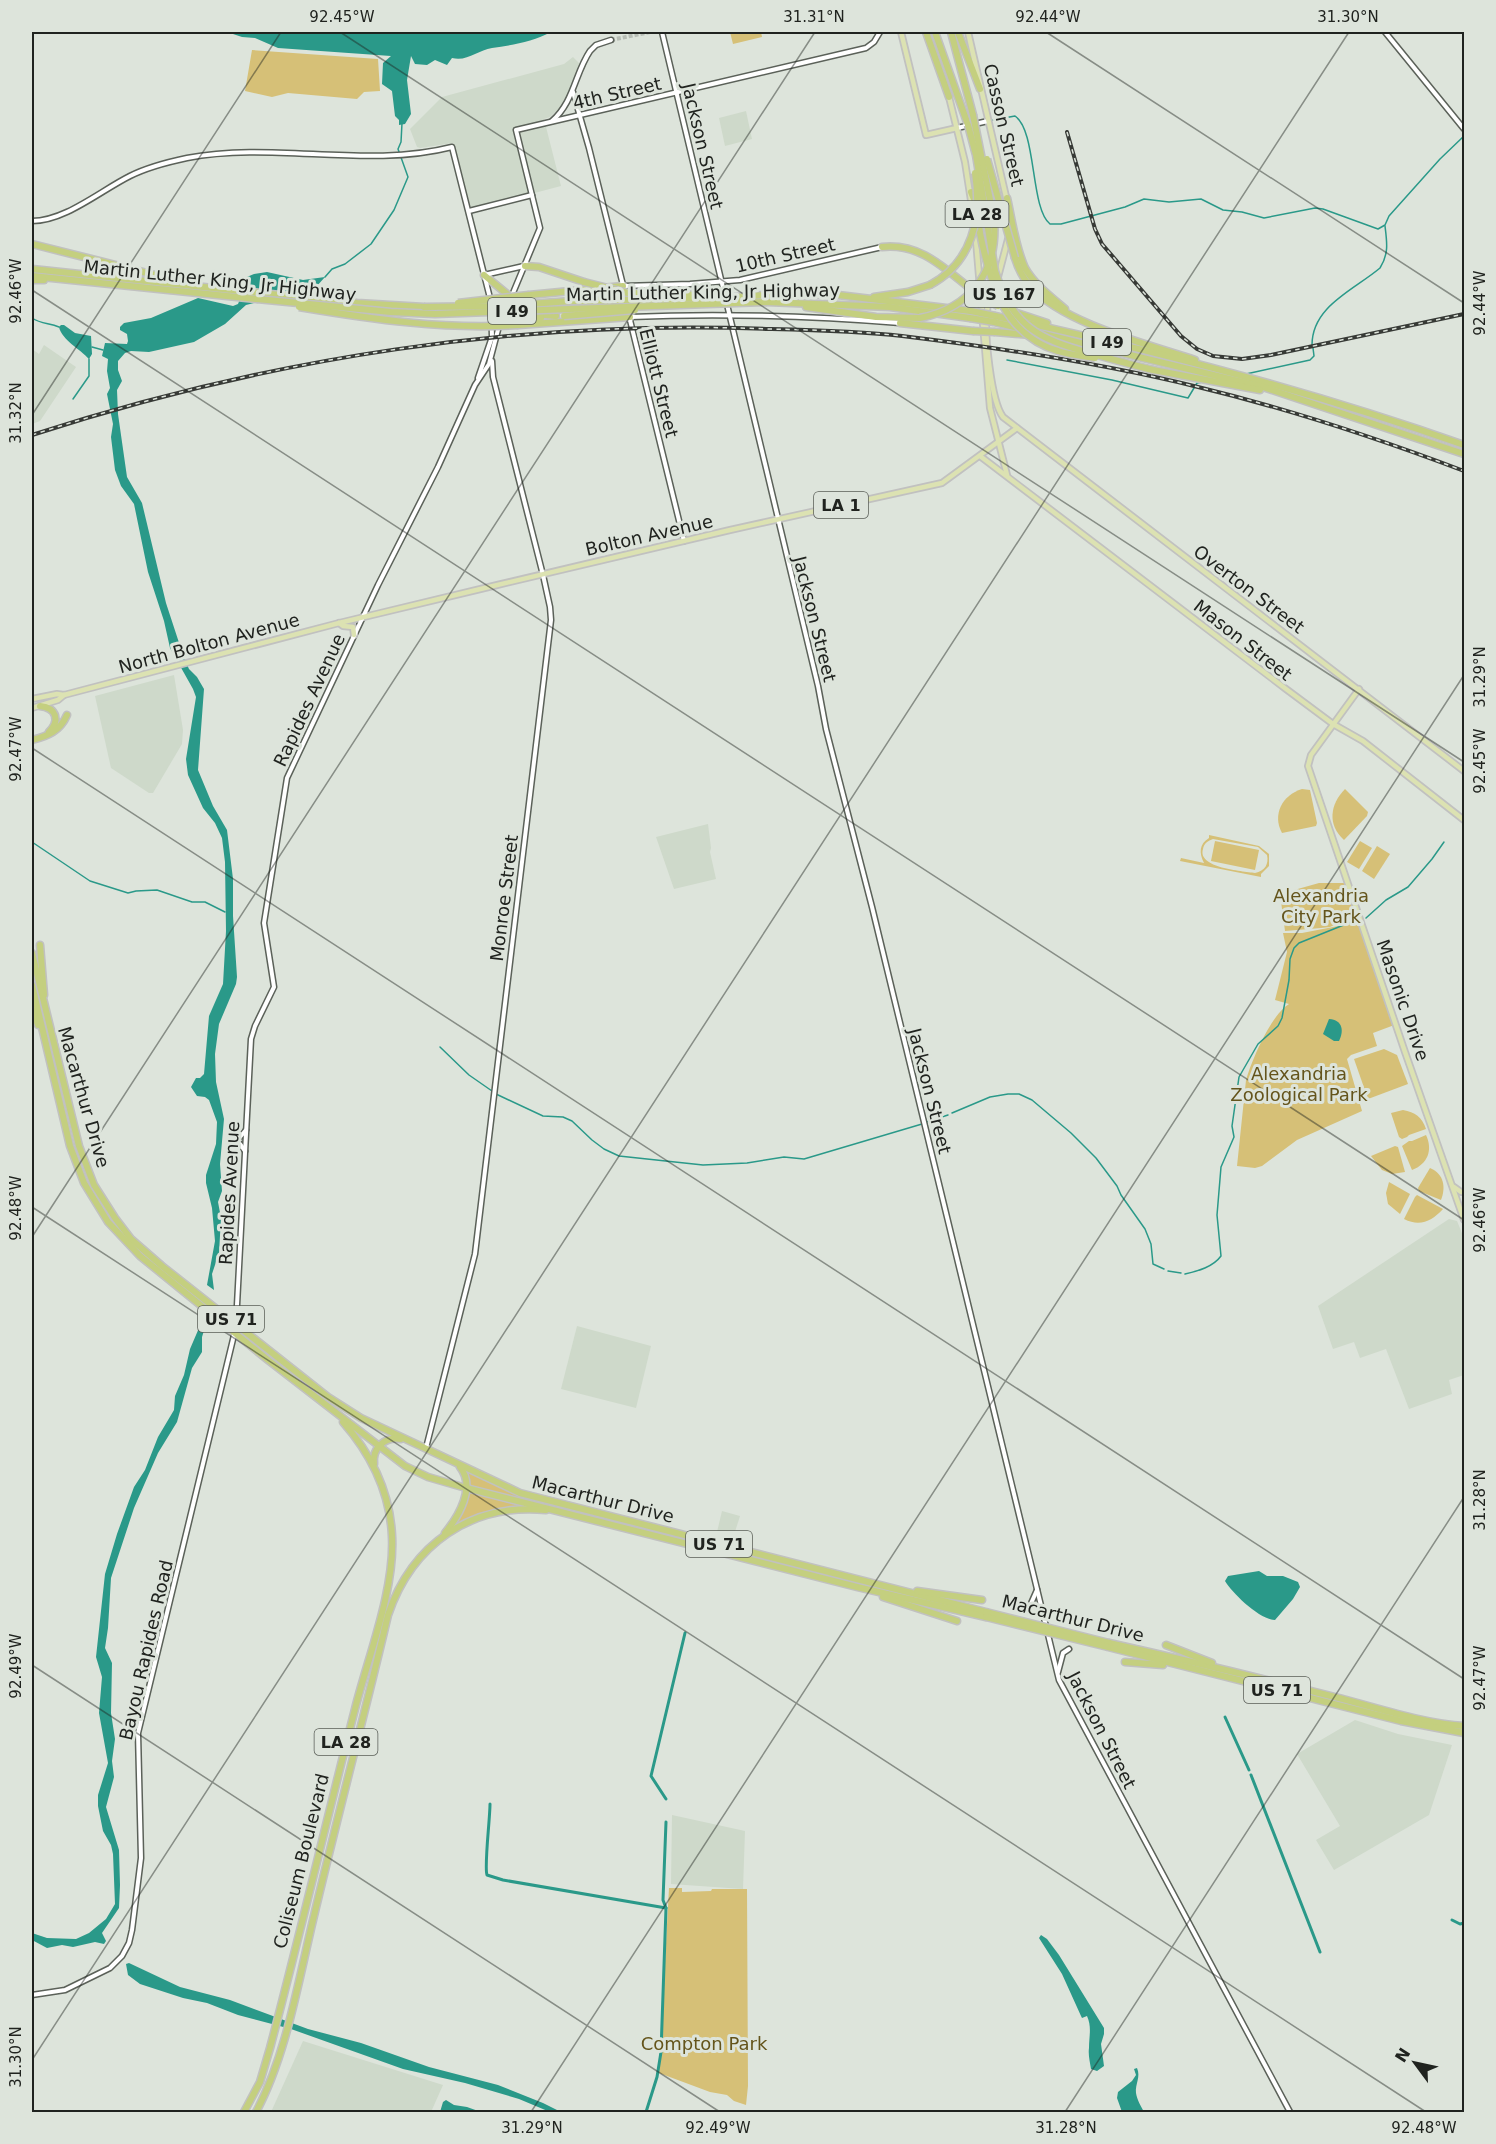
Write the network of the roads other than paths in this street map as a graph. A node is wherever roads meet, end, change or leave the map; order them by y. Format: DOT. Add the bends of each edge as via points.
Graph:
graph roads {
  1 [pos="662,32"];
  2 [pos="880,32"];
  3 [pos="901,32"];
  4 [pos="926,32"];
  5 [pos="935,32"];
  6 [pos="951,32"];
  7 [pos="958,32"];
  8 [pos="968,32"];
  9 [pos="1385,32"];
  10 [pos="611,40"];
  11 [pos="980,89"];
  12 [pos="573,92"];
  13 [pos="676,92"];
  14 [pos="949,97"];
  15 [pos="580,115"];
  16 [pos="973,115"];
  17 [pos="988,121"];
  18 [pos="548,122"];
  19 [pos="968,125"];
  20 [pos="957,128"];
  21 [pos="1463,128"];
  22 [pos="971,192"];
  23 [pos="532,195"];
  24 [pos="1007,198"];
  25 [pos="469,211"];
  26 [pos="32,221"];
  27 [pos="33,244"];
  28 [pos="882,247"];
  29 [pos="525,266"];
  30 [pos="32,269"];
  31 [pos="484,275"];
  32 [pos="32,278"];
  33 [pos="721,283"];
  34 [pos="205,286"];
  35 [pos="623,286"];
  36 [pos="838,295"];
  37 [pos="721,298"];
  38 [pos="511,299"];
  39 [pos="257,300"];
  40 [pos="767,302"];
  41 [pos="675,306"];
  42 [pos="424,307"];
  43 [pos="912,307"];
  44 [pos="729,315"];
  45 [pos="556,316"];
  46 [pos="630,317"];
  47 [pos="1078,318"];
  48 [pos="995,319"];
  49 [pos="501,322"];
  50 [pos="900,323"];
  51 [pos="1070,333"];
  52 [pos="1076,340"];
  53 [pos="493,352"];
  54 [pos="1132,365"];
  55 [pos="1222,369"];
  56 [pos="475,386"];
  57 [pos="1293,397"];
  58 [pos="1017,428"];
  59 [pos="999,442"];
  60 [pos="1464,445"];
  61 [pos="1464,454"];
  62 [pos="980,456"];
  63 [pos="1009,477"];
  64 [pos="777,519"];
  65 [pos="684,541"];
  66 [pos="543,575"];
  67 [pos="362,619"];
  68 [pos="339,624"];
  69 [pos="354,635"];
  70 [pos="1359,689"];
  71 [pos="64,695"];
  72 [pos="32,699"];
  73 [pos="40,706"];
  74 [pos="32,708"];
  75 [pos="67,715"];
  76 [pos="1333,724"];
  77 [pos="42,737"];
  78 [pos="32,740"];
  79 [pos="1464,771"];
  80 [pos="1464,820"];
  81 [pos="40,945"];
  82 [pos="32,953"];
  83 [pos="32,985"];
  84 [pos="32,1009"];
  85 [pos="46,1017"];
  86 [pos="45,1042"];
  87 [pos="246,1129"];
  88 [pos="70,1146"];
  89 [pos="78,1146"];
  90 [pos="245,1151"];
  91 [pos="1453,1186"];
  92 [pos="1464,1191"];
  93 [pos="1464,1220"];
  94 [pos="236,1324"];
  95 [pos="235,1332"];
  96 [pos="273,1354"];
  97 [pos="268,1360"];
  98 [pos="318,1399"];
  99 [pos="408,1440"];
  100 [pos="380,1447"];
  101 [pos="426,1448"];
  102 [pos="456,1463"];
  103 [pos="377,1473"];
  104 [pos="466,1488"];
  105 [pos="568,1513"];
  106 [pos="441,1538"];
  107 [pos="734,1551"];
  108 [pos="389,1576"];
  109 [pos="886,1586"];
  110 [pos="857,1587"];
  111 [pos="1038,1589"];
  112 [pos="982,1600"];
  113 [pos="1022,1610"];
  114 [pos="986,1614"];
  115 [pos="957,1621"];
  116 [pos="376,1634"];
  117 [pos="384,1634"];
  118 [pos="1109,1645"];
  119 [pos="1166,1645"];
  120 [pos="1069,1649"];
  121 [pos="1125,1662"];
  122 [pos="1174,1665"];
  123 [pos="1232,1671"];
  124 [pos="1058,1673"];
  125 [pos="369,1692"];
  126 [pos="1464,1726"];
  127 [pos="1464,1733"];
  128 [pos="346,1743"];
  129 [pos="356,1745"];
  130 [pos="289,1976"];
  131 [pos="300,1979"];
  132 [pos="32,1995"];
  133 [pos="267,2059"];
  134 [pos="277,2061"];
  135 [pos="245,2112"];
  136 [pos="256,2112"];
  137 [pos="1290,2112"];
  1 -- 13 [label="main road, Jackson Street"];
  2 -- 13 [label="main road, 4th Street" via="866,48"];
  3 -- 20 [label="main road" via="926,135"];
  4 -- 14 [label="highway"];
  5 -- 19 [label="highway, US 167"];
  6 -- 16 [label="highway, US 167"];
  7 -- 11 [label="highway"];
  8 -- 11 [label="main road, Casson Street"];
  9 -- 21 [label="main road"];
  10 -- 12 [label="main road" via="590,51"];
  11 -- 17 [label="main road, Casson Street"];
  12 -- 15 [label="main road, Elliott Street"];
  12 -- 18 [label="main road"];
  13 -- 15 [label="main road, 4th Street"];
  13 -- 33 [label="main road, Jackson Street"];
  14 -- 20 [label="main road"];
  15 -- 18 [label="main road, 4th Street"];
  15 -- 35 [label="main road, Elliott Street"];
  16 -- 40 [label="highway, LA 28, bridge" via="992,201 995,235 989,264 970,293 944,311 912,318"];
  16 -- 47 [label="highway, US 167, bridge" via="1024,279 1050,303"];
  17 -- 20 [label="main road"];
  17 -- 24 [label="main road, Casson Street"];
  18 -- 23 [label="main road, 4th Street" via="516,130"];
  19 -- 36 [label="highway, LA 28, bridge" via="978,193 974,234 963,257 945,276 914,291 872,297"];
  19 -- 54 [label="highway, US 167, bridge" via="995,271 1012,309 1022,322 1051,341"];
  20 -- 22 [label="main road"];
  22 -- 54 [label="highway, bridge" via="989,274 998,299 1020,329 1036,342 1060,352"];
  22 -- 59 [label="main road" via="986,380"];
  23 -- 25 [label="main road"];
  23 -- 29 [label="main road, Rapides Avenue" via="540,228"];
  24 -- 47 [label="highway" via="1025,268 1039,286"];
  24 -- 58 [label="main road, Casson Street" via="1007,248 986,320 994,399 1003,417"];
  25 -- 26 [label="main road" via="452,147 386,154 233,153 170,162 132,175 58,217"];
  25 -- 31 [label="main road"];
  27 -- 34 [label="highway"];
  28 -- 33 [label="main road, 10th Street"];
  28 -- 51 [label="highway, bridge" via="916,250 984,298"];
  29 -- 31 [label="main road"];
  29 -- 37 [label="highway, bridge" via="628,293"];
  29 -- 38 [label="main road, Rapides Avenue"];
  30 -- 34 [label="highway, Martin Luther King, Jr Highway / I 49"];
  31 -- 38 [label="highway"];
  31 -- 56 [label="main road" via="491,302 492,330"];
  32 -- 39 [label="highway, Martin Luther King, Jr Highway / I 49"];
  33 -- 35 [label="main road, 10th Street"];
  33 -- 44 [label="main road, Jackson Street"];
  34 -- 42 [label="highway, Martin Luther King, Jr Highway / I 49"];
  35 -- 42 [label="highway, bridge"];
  35 -- 46 [label="main road, Elliott Street"];
  36 -- 37 [label="highway, Martin Luther King, Jr Highway / I 49, bridge"];
  36 -- 43 [label="highway, Martin Luther King, Jr Highway / I 49"];
  37 -- 42 [label="highway, Martin Luther King, Jr Highway / I 49, bridge"];
  38 -- 45 [label="highway" via="536,314"];
  38 -- 49 [label="main road, Rapides Avenue"];
  39 -- 41 [label="highway, Martin Luther King, Jr Highway / I 49, bridge" via="435,314"];
  39 -- 46 [label="highway, bridge" via="458,326"];
  40 -- 41 [label="highway, Martin Luther King, Jr Highway / I 49, bridge"];
  40 -- 43 [label="highway, Martin Luther King, Jr Highway / I 49"];
  41 -- 45 [label="highway, bridge"];
  43 -- 48 [label="highway, Martin Luther King, Jr Highway / I 49, bridge"];
  44 -- 46 [label="main road"];
  44 -- 50 [label="main road"];
  44 -- 64 [label="main road, Jackson Street"];
  45 -- 49 [label="highway" via="508,317"];
  46 -- 65 [label="main road, Elliott Street"];
  47 -- 55 [label="highway, US 167"];
  48 -- 51 [label="highway, Martin Luther King, Jr Highway / I 49"];
  48 -- 52 [label="highway, Martin Luther King, Jr Highway / I 49"];
  49 -- 53 [label="main road, Rapides Avenue"];
  50 -- 52 [label="highway, bridge"];
  51 -- 55 [label="highway, Martin Luther King, Jr Highway / I 49"];
  52 -- 57 [label="highway, Martin Luther King, Jr Highway / I 49"];
  53 -- 56 [label="main road, Rapides Avenue"];
  53 -- 66 [label="main road, Monroe Street" via="493,377"];
  54 -- 57 [label="highway, US 167, bridge"];
  55 -- 60 [label="highway, Martin Luther King, Jr Highway / I 49"];
  56 -- 67 [label="main road, Rapides Avenue"];
  57 -- 61 [label="highway, Martin Luther King, Jr Highway / I 49"];
  58 -- 59 [label="main road, LA 1"];
  58 -- 70 [label="main road, Overton Street"];
  59 -- 62 [label="main road, LA 1"];
  59 -- 63 [label="main road"];
  62 -- 63 [label="main road, Mason Street"];
  62 -- 64 [label="main road, Bolton Avenue / LA 1" via="942,483"];
  63 -- 76 [label="main road, Mason Street"];
  64 -- 65 [label="main road, Bolton Avenue"];
  64 -- 111 [label="main road, Jackson Street"];
  65 -- 66 [label="main road, Bolton Avenue"];
  66 -- 67 [label="main road, Bolton Avenue"];
  66 -- 101 [label="main road, Monroe Street" via="550,620 477,1237"];
  67 -- 68 [label="main road, North Bolton Avenue"];
  67 -- 69 [label="main road, Rapides Avenue"];
  68 -- 69 [label="main road" via="353,627"];
  68 -- 71 [label="main road, North Bolton Avenue"];
  69 -- 87 [label="main road, Rapides Avenue" via="286,783 264,923 274,987 251,1039"];
  70 -- 76 [label="main road"];
  70 -- 79 [label="main road, Overton Street"];
  71 -- 72 [label="main road, North Bolton Avenue"];
  71 -- 73 [label="main road, North Bolton Avenue"];
  73 -- 74 [label="main road, North Bolton Avenue"];
  73 -- 77 [label="highway" via="50,708 56,717 54,727"];
  75 -- 77 [label="highway" via="60,727"];
  76 -- 80 [label="main road, Mason Street" via="1363,741"];
  76 -- 91 [label="main road, Masonic Drive" via="1311,754 1308,766"];
  77 -- 78 [label="highway"];
  81 -- 85 [label="highway"];
  82 -- 85 [label="highway, Macarthur Drive / US 71"];
  83 -- 86 [label="highway, Macarthur Drive / US 71"];
  84 -- 86 [label="highway"];
  85 -- 89 [label="highway, Macarthur Drive / US 71"];
  86 -- 88 [label="highway, Macarthur Drive / US 71"];
  87 -- 90 [label="main road, Rapides Avenue"];
  87 -- 90 [label="main road" via="233,1141"];
  88 -- 89 [label="highway"];
  88 -- 95 [label="highway, Macarthur Drive / US 71" via="93,1201 117,1234"];
  89 -- 94 [label="highway, Macarthur Drive / US 71" via="97,1190 126,1233"];
  90 -- 94 [label="main road, Rapides Avenue"];
  91 -- 92 [label="main road"];
  91 -- 93 [label="main road, Masonic Drive"];
  94 -- 95 [label="main road, Bayou Rapides Road"];
  94 -- 96 [label="highway, Macarthur Drive / US 71"];
  95 -- 97 [label="highway, Macarthur Drive / US 71"];
  95 -- 132 [label="main road, Bayou Rapides Road" via="138,1733 141,1858 129,1943 110,1968 65,1990"];
  96 -- 97 [label="highway"];
  96 -- 99 [label="highway, Macarthur Drive / US 71" via="344,1408"];
  97 -- 98 [label="highway, Macarthur Drive / US 71"];
  98 -- 100 [label="highway, Macarthur Drive / US 71"];
  98 -- 103 [label="highway, LA 28" via="352,1432"];
  99 -- 100 [label="highway" via="388,1439"];
  99 -- 101 [label="highway, Macarthur Drive / US 71"];
  100 -- 103 [label="highway" via="374,1457"];
  100 -- 104 [label="highway, Macarthur Drive / US 71" via="428,1477"];
  101 -- 102 [label="highway, Macarthur Drive / US 71"];
  102 -- 104 [label="highway" via="466,1475"];
  102 -- 107 [label="highway, Macarthur Drive / US 71" via="520,1493"];
  103 -- 108 [label="highway, Coliseum Boulevard / LA 28" via="391,1525"];
  104 -- 105 [label="highway, Macarthur Drive / US 71"];
  104 -- 106 [label="highway, LA 28" via="459,1513"];
  105 -- 106 [label="highway" via="507,1510 472,1520"];
  105 -- 107 [label="highway, Macarthur Drive / US 71"];
  106 -- 117 [label="highway, Coliseum Boulevard / LA 28" via="403,1579"];
  107 -- 109 [label="highway, Macarthur Drive / US 71"];
  107 -- 110 [label="highway, Macarthur Drive / US 71"];
  108 -- 116 [label="highway, Coliseum Boulevard / LA 28"];
  108 -- 117 [label="highway" via="381,1630"];
  109 -- 112 [label="highway"];
  109 -- 114 [label="highway, Macarthur Drive / US 71"];
  110 -- 114 [label="highway, Macarthur Drive / US 71"];
  110 -- 115 [label="highway"];
  111 -- 113 [label="main road" via="1029,1608"];
  111 -- 124 [label="main road, Jackson Street"];
  114 -- 118 [label="highway, Macarthur Drive / US 71, bridge"];
  116 -- 125 [label="highway" via="379,1637"];
  116 -- 128 [label="highway, Coliseum Boulevard / LA 28"];
  117 -- 125 [label="highway, Coliseum Boulevard / LA 28"];
  118 -- 122 [label="highway, Macarthur Drive / US 71"];
  118 -- 123 [label="highway, Macarthur Drive / US 71"];
  119 -- 123 [label="highway"];
  120 -- 124 [label="main road" via="1063,1653"];
  121 -- 122 [label="highway"];
  122 -- 127 [label="highway, Macarthur Drive / US 71" via="1401,1722"];
  123 -- 126 [label="highway, Macarthur Drive / US 71"];
  124 -- 137 [label="main road, Jackson Street" via="1064,1692"];
  125 -- 129 [label="highway, Coliseum Boulevard / LA 28"];
  128 -- 129 [label="highway"];
  128 -- 130 [label="highway, Coliseum Boulevard / LA 28"];
  129 -- 131 [label="highway, Coliseum Boulevard / LA 28"];
  130 -- 131 [label="highway"];
  130 -- 133 [label="highway, Coliseum Boulevard / LA 28"];
  131 -- 134 [label="highway, Coliseum Boulevard / LA 28"];
  133 -- 134 [label="highway"];
  133 -- 135 [label="highway, Coliseum Boulevard / LA 28"];
  134 -- 136 [label="highway, Coliseum Boulevard / LA 28"];
}
